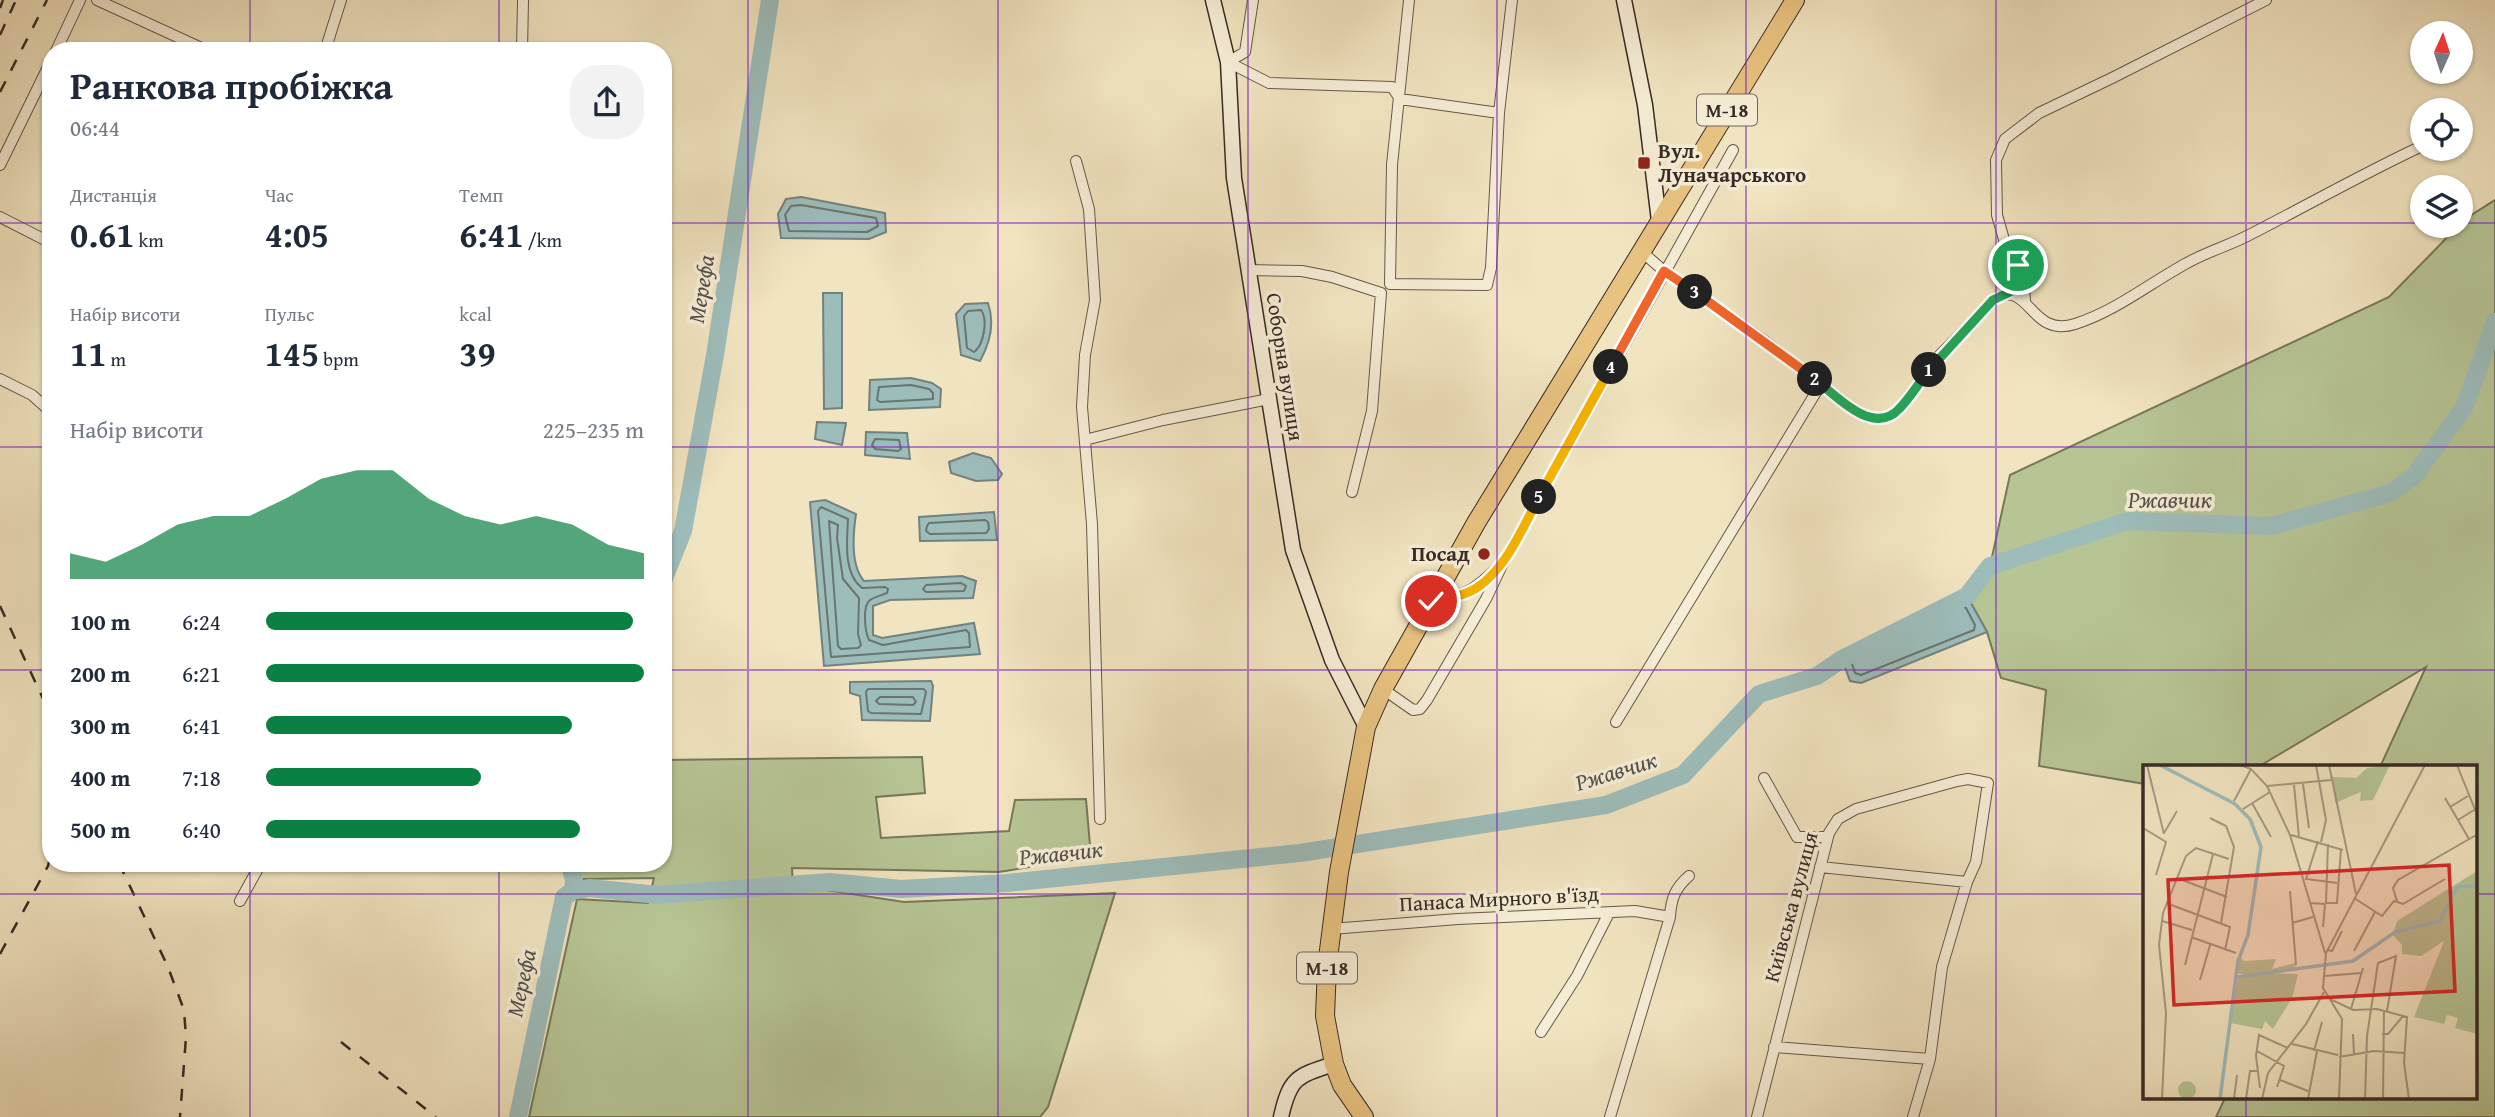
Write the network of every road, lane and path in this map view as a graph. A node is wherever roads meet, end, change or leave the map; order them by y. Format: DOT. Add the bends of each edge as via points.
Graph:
graph roads {
  1 [pos="80,0"];
  2 [pos="97,0"];
  3 [pos="341,0"];
  4 [pos="523,0"];
  5 [pos="1213,0"];
  6 [pos="1254,0"];
  7 [pos="1409,0"];
  8 [pos="1511,0"];
  9 [pos="1624,0"];
  10 [pos="1795,0"];
  11 [pos="2266,0"];
  12 [pos="60,42"];
  13 [pos="188,42"];
  14 [pos="328,42"];
  15 [pos="522,42"];
  16 [pos="1228,62"];
  17 [pos="42,79"];
  18 [pos="1400,99"];
  19 [pos="1499,113"];
  20 [pos="1733,150"];
  21 [pos="2410,152"];
  22 [pos="1076,161"];
  23 [pos="0,165"];
  24 [pos="0,217"];
  25 [pos="1659,221"];
  26 [pos="42,238"];
  27 [pos="1641,251"];
  28 [pos="1249,270"];
  29 [pos="1664,271"];
  30 [pos="2023,278"];
  31 [pos="1390,284"];
  32 [pos="1381,293"];
  33 [pos="2008,293"];
  34 [pos="2025,300"];
  35 [pos="0,379"];
  36 [pos="1821,384"];
  37 [pos="1269,399"];
  38 [pos="42,404"];
  39 [pos="1085,440"];
  40 [pos="1352,492"];
  41 [pos="1504,561"];
  42 [pos="1431,601"];
  43 [pos="1382,689"];
  44 [pos="1616,722"];
  45 [pos="1366,727"];
  46 [pos="1764,778"];
  47 [pos="1100,819"];
  48 [pos="1828,837"];
  49 [pos="1820,867"];
  50 [pos="256,872"];
  51 [pos="1689,876"];
  52 [pos="1967,882"];
  53 [pos="240,901"];
  54 [pos="1609,913"];
  55 [pos="1670,917"];
  56 [pos="1331,929"];
  57 [pos="1541,1032"];
  58 [pos="1774,1047"];
  59 [pos="1930,1059"];
  60 [pos="1334,1064"];
  61 [pos="1281,1117"];
  62 [pos="1364,1117"];
  63 [pos="1610,1117"];
  64 [pos="1757,1117"];
  65 [pos="1913,1117"];
  1 -- 12 [label="street"];
  2 -- 13 [label="street"];
  3 -- 14 [label="street"];
  4 -- 15 [label="street"];
  5 -- 16 [label="street, Соборна вулиця"];
  6 -- 16 [label="street" via="1245,52"];
  7 -- 18 [label="street"];
  8 -- 19 [label="street"];
  9 -- 25 [label="street" via="1645,105"];
  10 -- 25 [label="highway, М-18"];
  11 -- 30 [label="street" via="2039,113 2005,139 1996,160 1997,215"];
  16 -- 18 [label="street" via="1269,83 1392,87"];
  16 -- 28 [label="street, Соборна вулиця" via="1234,178"];
  17 -- 23 [label="street"];
  18 -- 19 [label="street"];
  18 -- 31 [label="street" via="1392,165"];
  19 -- 31 [label="street" via="1487,285"];
  20 -- 29 [label="street"];
  21 -- 34 [label="street" via="2189,262 2077,324 2046,323 2033,314"];
  22 -- 39 [label="street" via="1089,209 1095,300 1085,355"];
  24 -- 26 [label="street"];
  25 -- 27 [label="highway, М-18"];
  27 -- 29 [label="street"];
  27 -- 42 [label="highway, М-18"];
  28 -- 32 [label="street" via="1302,271"];
  28 -- 37 [label="street, Соборна вулиця"];
  29 -- 36 [label="street"];
  29 -- 41 [label="street"];
  30 -- 33 [label="street"];
  30 -- 34 [label="street"];
  31 -- 32 [label="street"];
  32 -- 40 [label="street" via="1372,411"];
  33 -- 34 [label="street"];
  33 -- 36 [label="street" via="1993,300 1940,355 1897,412 1885,418 1869,418 1853,410"];
  35 -- 38 [label="street"];
  36 -- 44 [label="street"];
  37 -- 39 [label="street"];
  37 -- 45 [label="street, Соборна вулиця" via="1293,550 1332,660"];
  39 -- 47 [label="street" via="1092,524"];
  41 -- 42 [label="street" via="1478,587"];
  41 -- 43 [label="street" via="1420,709 1413,710"];
  42 -- 43 [label="highway, М-18"];
  43 -- 45 [label="highway, М-18"];
  45 -- 56 [label="highway, М-18"];
  46 -- 48 [label="street" via="1797,837"];
  48 -- 49 [label="street, Київська вулиця"];
  48 -- 52 [label="street, Київська вулиця" via="1838,819 1856,809 1957,780 1988,783 1976,862"];
  49 -- 52 [label="street"];
  49 -- 58 [label="street, Київська вулиця"];
  50 -- 53 [label="street"];
  51 -- 55 [label="street" via="1678,885"];
  52 -- 59 [label="street" via="1942,967"];
  54 -- 55 [label="street, Панаса Мирного в'їзд" via="1635,911"];
  54 -- 56 [label="street, Панаса Мирного в'їзд"];
  54 -- 57 [label="street"];
  55 -- 63 [label="street"];
  56 -- 60 [label="highway, М-18" via="1325,1016"];
  58 -- 59 [label="street"];
  58 -- 64 [label="street, Київська вулиця"];
  59 -- 65 [label="street"];
  60 -- 61 [label="street" via="1303,1074 1287,1090"];
  60 -- 62 [label="highway, М-18"];
}
